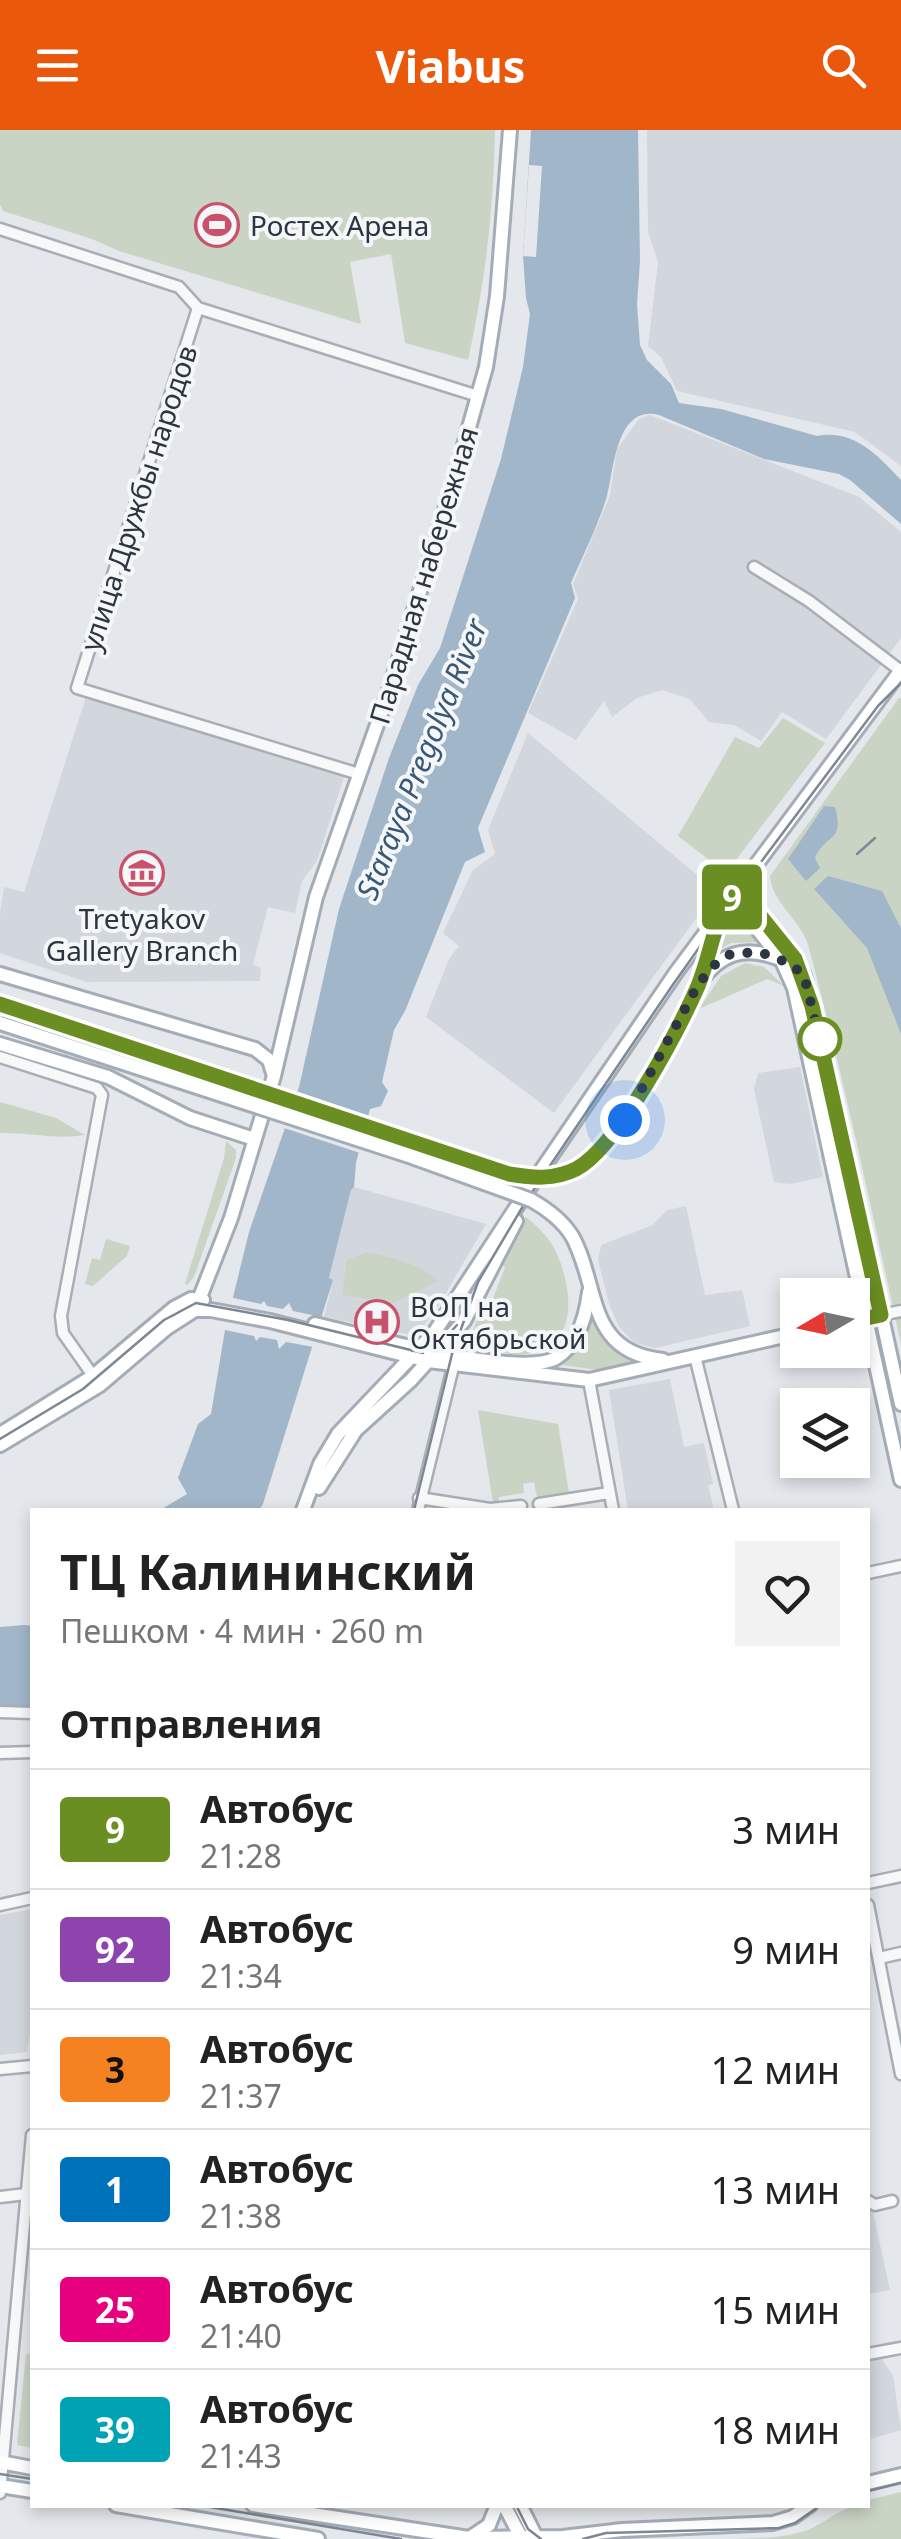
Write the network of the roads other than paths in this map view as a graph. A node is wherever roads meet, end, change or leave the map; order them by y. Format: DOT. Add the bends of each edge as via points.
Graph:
graph roads {
  1 [pos="510,130"];
  2 [pos="0,228"];
  3 [pos="198,308"];
  4 [pos="478,396"];
  5 [pos="754,567"];
  6 [pos="901,670"];
  7 [pos="359,774"];
  8 [pos="735,893"];
  9 [pos="718,918"];
  10 [pos="781,959"];
  11 [pos="0,974"];
  12 [pos="804,976"];
  13 [pos="670,983"];
  14 [pos="699,983"];
  15 [pos="0,1004"];
  16 [pos="289,1011"];
  17 [pos="0,1023"];
  18 [pos="0,1044"];
  19 [pos="255,1048"];
  20 [pos="0,1056"];
  21 [pos="274,1076"];
  22 [pos="254,1138"];
  23 [pos="851,1278"];
  24 [pos="589,1292"];
  25 [pos="204,1305"];
  26 [pos="901,1310"];
  27 [pos="881,1315"];
  28 [pos="870,1318"];
  29 [pos="780,1338"];
  30 [pos="414,1353"];
  31 [pos="695,1356"];
  32 [pos="440,1357"];
  33 [pos="676,1360"];
  34 [pos="870,1362"];
  35 [pos="589,1380"];
  36 [pos="97,1381"];
  37 [pos="901,1404"];
  38 [pos="0,1434"];
  39 [pos="0,1445"];
  40 [pos="901,1480"];
  41 [pos="609,1493"];
  42 [pos="418,1504"];
  43 [pos="539,1504"];
  44 [pos="521,1506"];
  45 [pos="304,1508"];
  46 [pos="312,1508"];
  47 [pos="476,1508"];
  48 [pos="500,1508"];
  49 [pos="612,1508"];
  50 [pos="733,1508"];
  51 [pos="901,1566"];
  52 [pos="870,1573"];
  53 [pos="0,1712"];
  54 [pos="30,1713"];
  55 [pos="30,1752"];
  56 [pos="0,1753"];
  57 [pos="901,1876"];
  58 [pos="870,1883"];
  59 [pos="30,1898"];
  60 [pos="0,1905"];
  61 [pos="870,1916"];
  62 [pos="901,1953"];
  63 [pos="878,1958"];
  64 [pos="30,2066"];
  65 [pos="0,2068"];
  66 [pos="901,2074"];
  67 [pos="30,2155"];
  68 [pos="26,2194"];
  69 [pos="0,2197"];
  70 [pos="870,2201"];
  71 [pos="892,2201"];
  72 [pos="18,2290"];
  73 [pos="30,2292"];
  74 [pos="901,2348"];
  75 [pos="870,2354"];
  76 [pos="2,2462"];
  77 [pos="30,2468"];
  78 [pos="901,2475"];
  79 [pos="870,2483"];
  80 [pos="0,2486"];
  81 [pos="30,2491"];
  82 [pos="0,2494"];
  83 [pos="132,2508"];
  84 [pos="273,2508"];
  85 [pos="498,2508"];
  86 [pos="502,2508"];
  87 [pos="522,2508"];
  88 [pos="805,2508"];
  89 [pos="271,2535"];
  90 [pos="469,2538"];
  91 [pos="522,2538"];
  92 [pos="537,2538"];
  93 [pos="318,2539"];
  1 -- 4 [label="main road, Парадная набережная" via="497,296"];
  2 -- 3 [label="street" via="179,288"];
  3 -- 4 [label="street"];
  3 -- 7 [label="street, улица Дружбы народов" via="77,688"];
  4 -- 7 [label="main road, Парадная набережная"];
  5 -- 6 [label="street"];
  6 -- 8 [label="main road"];
  7 -- 16 [label="main road, Парадная набережная" via="316,897"];
  8 -- 9 [label="main road"];
  8 -- 10 [label="main road"];
  8 -- 12 [label="main road"];
  9 -- 13 [label="main road"];
  9 -- 14 [label="main road"];
  10 -- 12 [label="main road"];
  10 -- 14 [label="main road" via="731,954"];
  10 -- 23 [label="main road" via="794,988"];
  11 -- 19 [label="main road"];
  12 -- 27 [label="main road"];
  13 -- 30 [label="main road" via="434,1333"];
  13 -- 32 [label="main road" via="672,991 521,1211"];
  14 -- 15 [label="main road, bridge" via="625,1120 589,1160 542,1178 509,1174"];
  16 -- 19 [label="main road" via="273,1040"];
  16 -- 21 [label="main road, Парадная набережная"];
  17 -- 24 [label="main road, bridge" via="530,1200 559,1220 578,1248"];
  18 -- 22 [label="main road" via="108,1077 190,1118"];
  19 -- 21 [label="main road"];
  20 -- 36 [label="street" via="102,1094 61,1316 63,1334"];
  21 -- 22 [label="main road, Парадная набережная"];
  22 -- 25 [label="main road, Парадная набережная"];
  24 -- 32 [label="main road" via="579,1333 557,1357 520,1364"];
  24 -- 33 [label="main road" via="620,1345"];
  25 -- 30 [label="main road"];
  25 -- 36 [label="main road"];
  26 -- 27 [label="street"];
  27 -- 28 [label="main road"];
  27 -- 37 [label="main road"];
  29 -- 31 [label="main road"];
  30 -- 32 [label="main road"];
  30 -- 45 [label="main road" via="338,1434"];
  31 -- 33 [label="main road"];
  31 -- 50 [label="street"];
  32 -- 35 [label="main road"];
  32 -- 42 [label="street"];
  32 -- 46 [label="main road" via="344,1445"];
  33 -- 35 [label="main road"];
  34 -- 40 [label="main road"];
  35 -- 41 [label="street"];
  36 -- 38 [label="main road"];
  36 -- 39 [label="main road"];
  41 -- 43 [label="street"];
  41 -- 49 [label="street"];
  42 -- 47 [label="street"];
  44 -- 48 [label="street"];
  51 -- 52 [label="street"];
  53 -- 54 [label="street"];
  55 -- 56 [label="street"];
  57 -- 58 [label="street"];
  59 -- 60 [label="street"];
  61 -- 63 [label="street"];
  62 -- 63 [label="street"];
  63 -- 66 [label="street"];
  64 -- 65 [label="street"];
  67 -- 68 [label="street"];
  68 -- 69 [label="street"];
  68 -- 72 [label="street"];
  70 -- 71 [label="street"];
  72 -- 73 [label="street"];
  72 -- 76 [label="street"];
  74 -- 75 [label="street"];
  76 -- 77 [label="main road"];
  76 -- 80 [label="street"];
  78 -- 79 [label="main road"];
  80 -- 81 [label="main road"];
  80 -- 82 [label="street"];
  83 -- 89 [label="main road"];
  84 -- 90 [label="main road"];
  85 -- 90 [label="main road" via="489,2526"];
  86 -- 91 [label="main road"];
  87 -- 92 [label="main road"];
  88 -- 92 [label="main road" via="773,2523"];
  89 -- 93 [label="main road"];
  90 -- 91 [label="main road"];
  91 -- 92 [label="main road"];
}
